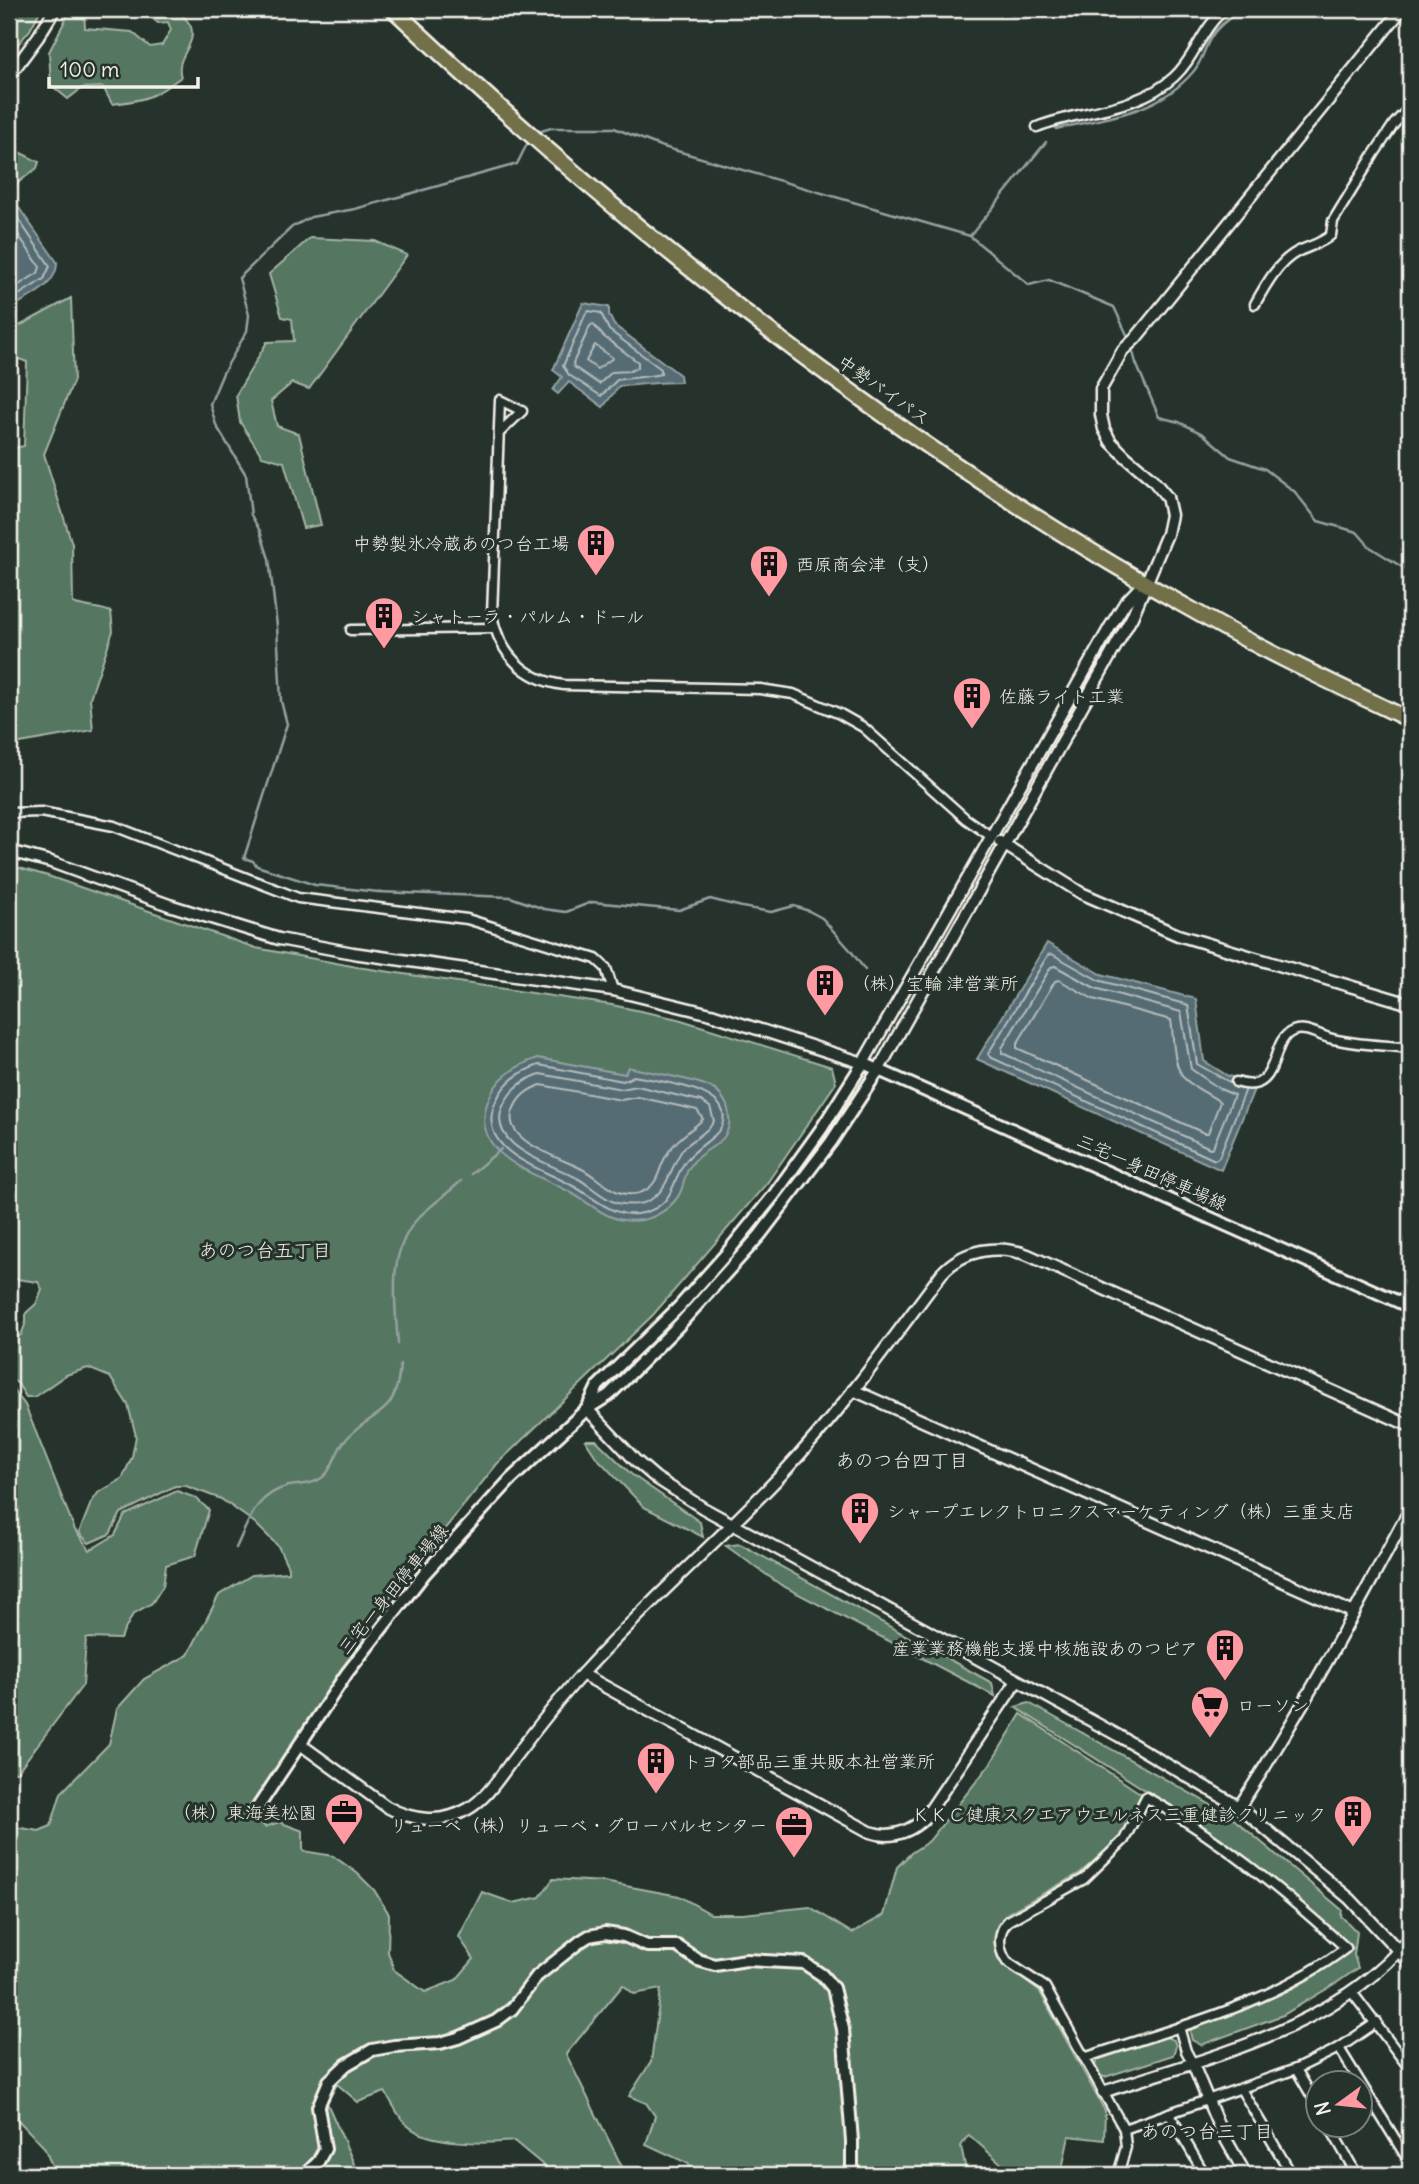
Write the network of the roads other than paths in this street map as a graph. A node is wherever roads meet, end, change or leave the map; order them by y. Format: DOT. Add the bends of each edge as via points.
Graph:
graph roads {
  1 [pos="54,9"];
  2 [pos="393,9"];
  3 [pos="1226,9"];
  4 [pos="1402,9"];
  5 [pos="9,76"];
  6 [pos="1410,107"];
  7 [pos="1037,127"];
  8 [pos="1255,304"];
  9 [pos="499,433"];
  10 [pos="1144,583"];
  11 [pos="494,628"];
  12 [pos="351,630"];
  13 [pos="1410,720"];
  14 [pos="9,813"];
  15 [pos="992,837"];
  16 [pos="1003,845"];
  17 [pos="9,851"];
  18 [pos="613,990"];
  19 [pos="1410,1004"];
  20 [pos="1410,1048"];
  21 [pos="863,1063"];
  22 [pos="878,1069"];
  23 [pos="1237,1082"];
  24 [pos="1410,1307"];
  25 [pos="853,1390"];
  26 [pos="587,1409"];
  27 [pos="1410,1426"];
  28 [pos="1410,1509"];
  29 [pos="732,1524"];
  30 [pos="1354,1613"];
  31 [pos="582,1674"];
  32 [pos="1017,1681"];
  33 [pos="300,1744"];
  34 [pos="1239,1807"];
  35 [pos="254,1813"];
  36 [pos="1410,1938"];
  37 [pos="1399,1951"];
  38 [pos="1410,1963"];
  39 [pos="1351,1991"];
  40 [pos="1377,2022"];
  41 [pos="1179,2026"];
  42 [pos="1339,2048"];
  43 [pos="1084,2058"];
  44 [pos="1192,2062"];
  45 [pos="1410,2068"];
  46 [pos="1296,2069"];
  47 [pos="1304,2083"];
  48 [pos="1241,2089"];
  49 [pos="1103,2092"];
  50 [pos="1207,2100"];
  51 [pos="1169,2113"];
  52 [pos="1124,2129"];
  53 [pos="1336,2138"];
  54 [pos="1410,2163"];
  55 [pos="305,2175"];
  56 [pos="852,2175"];
  57 [pos="1118,2175"];
  58 [pos="1204,2175"];
  59 [pos="1246,2175"];
  60 [pos="1292,2175"];
  61 [pos="1357,2175"];
  1 -- 5 [label="street"];
  2 -- 10 [label="highway, 中勢バイパス" via="551,154 678,261 860,399"];
  3 -- 7 [label="street" via="1214,17 1184,67 1150,94"];
  4 -- 10 [label="street" via="1123,350 1101,389 1101,415 1111,442 1161,489 1170,506 1170,527"];
  6 -- 8 [label="street" via="1374,154 1333,221 1331,234 1282,263"];
  9 -- 11 [label="street"];
  10 -- 13 [label="highway, 中勢バイパス"];
  10 -- 15 [label="street" via="1110,627"];
  10 -- 16 [label="street" via="1132,617"];
  11 -- 12 [label="street"];
  11 -- 15 [label="street" via="503,649 518,665 552,684 760,689 793,694 823,706 863,727 965,819"];
  14 -- 18 [label="street" via="41,812 114,826 298,898 467,919 596,958 606,968"];
  15 -- 16 [label="street"];
  15 -- 21 [label="street"];
  16 -- 19 [label="street" via="1081,893 1178,935"];
  16 -- 22 [label="street"];
  17 -- 18 [label="street" via="294,943"];
  18 -- 21 [label="street" via="711,1014"];
  20 -- 23 [label="street" via="1297,1030 1284,1038 1266,1077 1253,1085"];
  21 -- 22 [label="main road, 三宅一身田停車場線"];
  21 -- 26 [label="main road, 三宅一身田停車場線" via="774,1195 679,1307 598,1386"];
  22 -- 24 [label="main road, 三宅一身田停車場線"];
  22 -- 26 [label="main road, 三宅一身田停車場線" via="831,1142 760,1235 618,1387"];
  25 -- 27 [label="street" via="948,1267 977,1252 1009,1249"];
  25 -- 29 [label="street" via="784,1472"];
  25 -- 30 [label="street"];
  26 -- 29 [label="street" via="656,1478"];
  26 -- 33 [label="main road, 三宅一身田停車場線" via="511,1479 425,1573 347,1673"];
  28 -- 30 [label="street"];
  29 -- 31 [label="street"];
  29 -- 32 [label="street"];
  30 -- 34 [label="street"];
  31 -- 32 [label="street" via="870,1832 889,1835 907,1831 924,1819"];
  31 -- 33 [label="street" via="482,1799 446,1818 420,1818 395,1811"];
  32 -- 34 [label="street"];
  33 -- 35 [label="main road, 三宅一身田停車場線"];
  34 -- 37 [label="street" via="1350,1899"];
  36 -- 37 [label="street"];
  37 -- 38 [label="street"];
  37 -- 39 [label="street"];
  39 -- 40 [label="street"];
  39 -- 44 [label="street" via="1290,2028"];
  40 -- 42 [label="street"];
  40 -- 45 [label="street"];
  41 -- 43 [label="street"];
  41 -- 43 [label="street" via="1265,1997 1346,1948 1261,1874 1146,1797 1124,1840 1084,1879 1008,1920 1001,1931 1003,1956 1045,1987"];
  41 -- 44 [label="street"];
  42 -- 46 [label="street"];
  42 -- 54 [label="street"];
  43 -- 49 [label="street"];
  44 -- 49 [label="street"];
  44 -- 50 [label="street"];
  46 -- 47 [label="street"];
  46 -- 48 [label="street"];
  48 -- 50 [label="street"];
  48 -- 60 [label="street"];
  49 -- 52 [label="street"];
  50 -- 51 [label="street"];
  50 -- 59 [label="street"];
  51 -- 52 [label="street"];
  51 -- 58 [label="street"];
  52 -- 57 [label="street" via="1126,2147"];
  53 -- 61 [label="street"];
  55 -- 56 [label="main road" via="325,2149 318,2113 321,2099 329,2081 346,2065 372,2050 440,2043 496,2021 512,2009 537,1976 598,1933 624,1936 648,1946 677,1946 715,1965 746,1960 804,1963 822,1975 834,1989 843,2029"];
}
